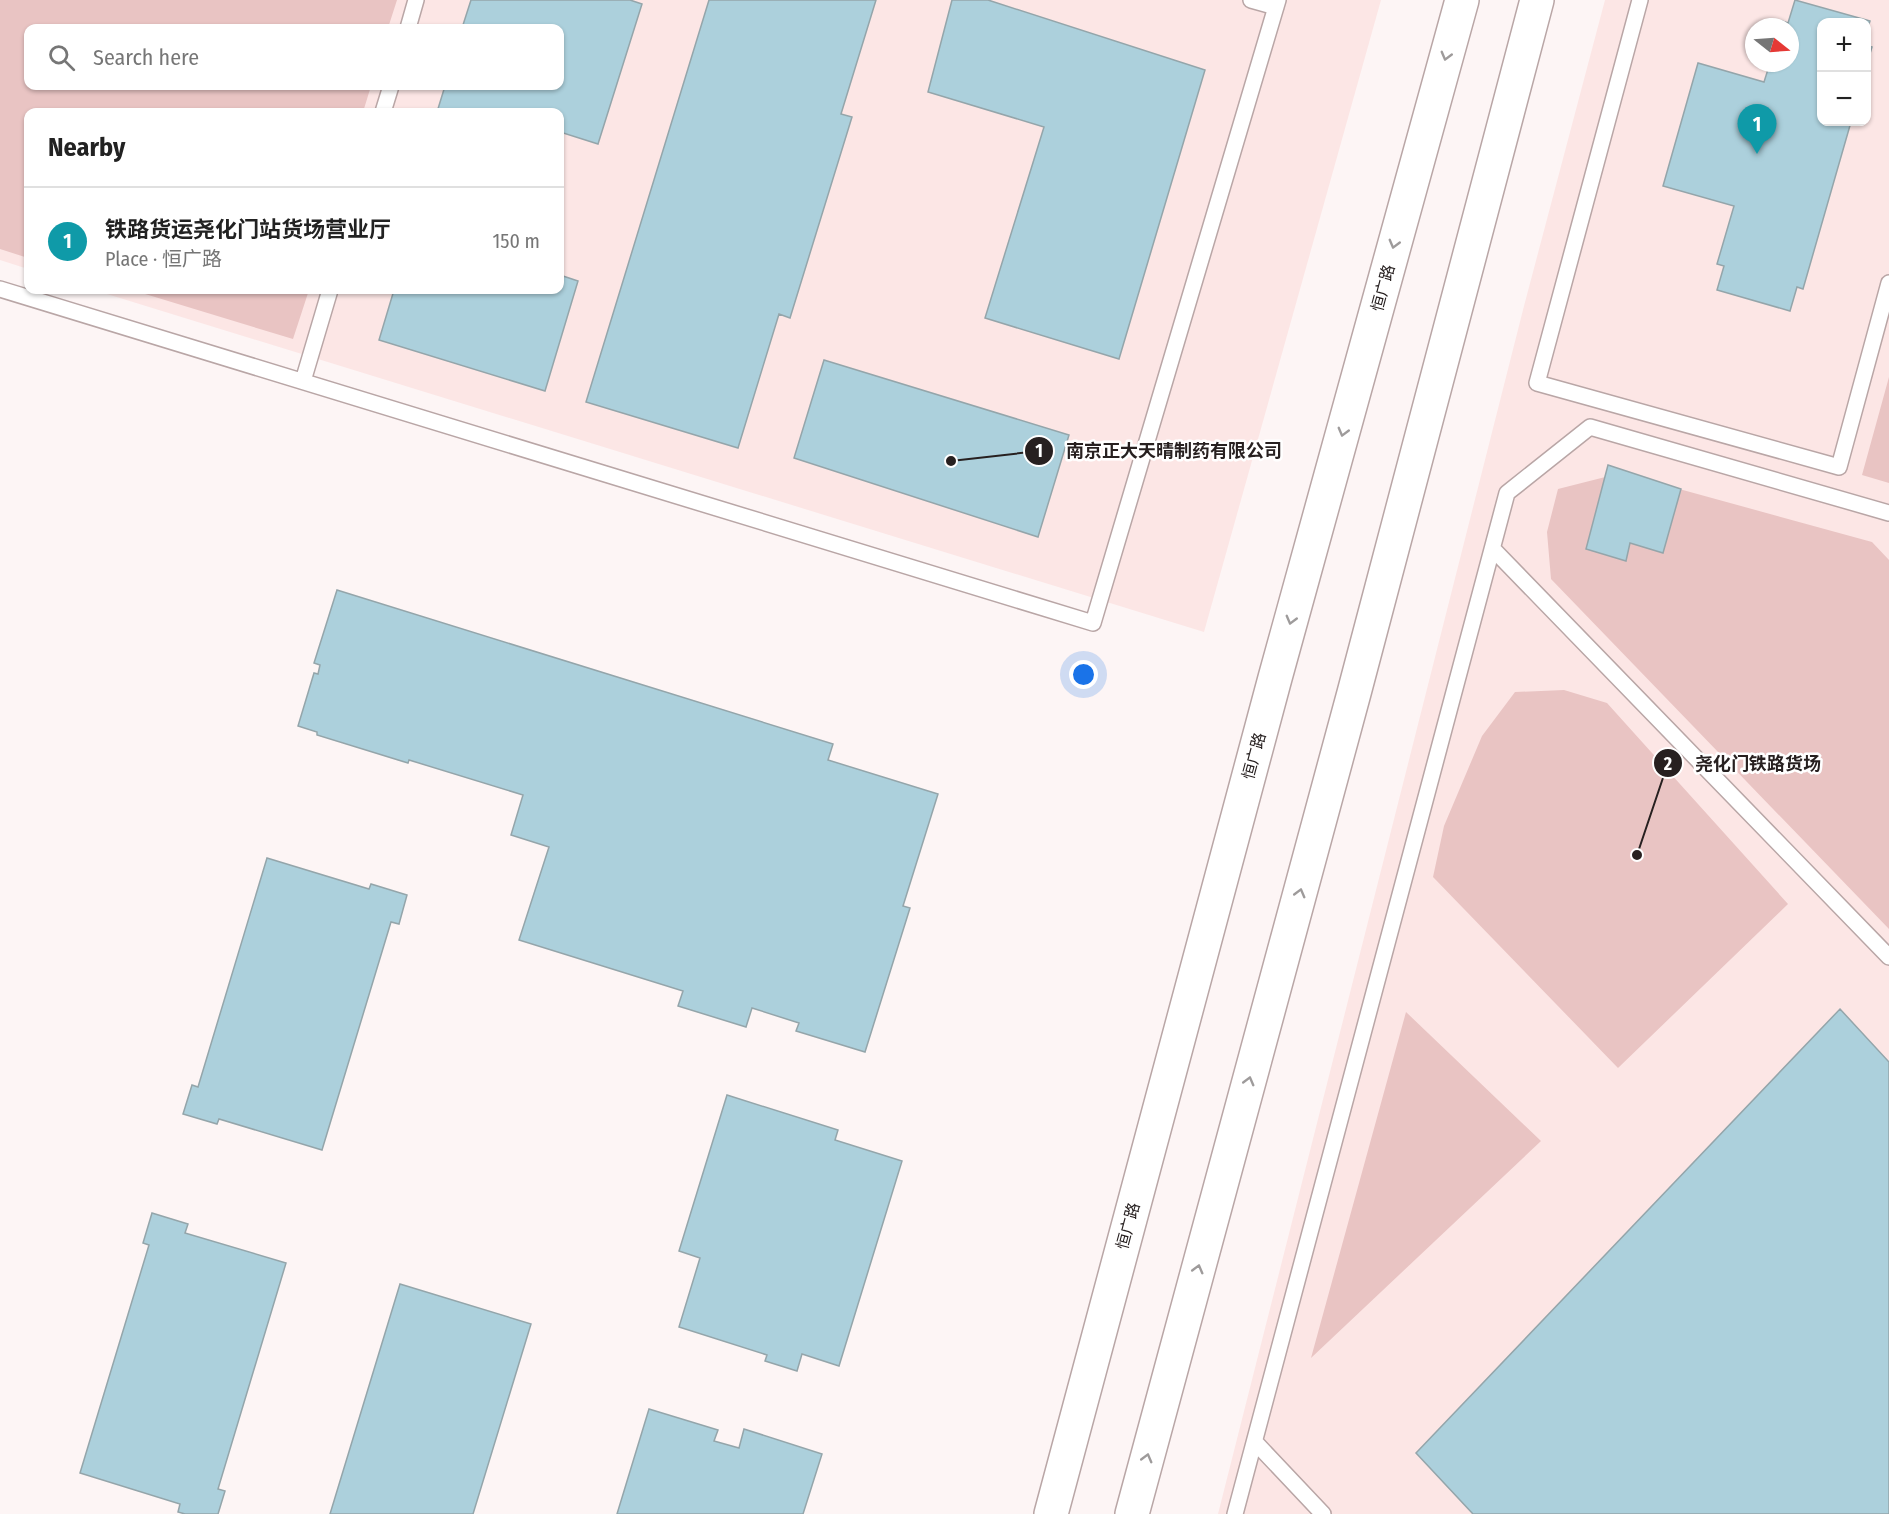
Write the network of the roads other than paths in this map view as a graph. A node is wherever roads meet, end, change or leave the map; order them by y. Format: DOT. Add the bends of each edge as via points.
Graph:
graph roads {
  1 [pos="416,0"];
  2 [pos="1251,0"];
  3 [pos="1462,0"];
  4 [pos="1537,0"];
  5 [pos="1640,0"];
  6 [pos="1277,4"];
  7 [pos="409,24"];
  8 [pos="390,90"];
  9 [pos="384,108"];
  10 [pos="1889,283"];
  11 [pos="0,289"];
  12 [pos="329,294"];
  13 [pos="303,381"];
  14 [pos="1889,513"];
  15 [pos="1493,549"];
  16 [pos="1889,957"];
  17 [pos="1255,1442"];
  18 [pos="1051,1514"];
  19 [pos="1132,1514"];
  20 [pos="1235,1514"];
  21 [pos="1323,1514"];
  1 -- 7 [label="lane"];
  2 -- 6 [label="lane"];
  3 -- 18 [label="street, 恒广路, one-way"];
  19 -- 4 [label="street, one-way" via="1358,681"];
  5 -- 10 [label="lane" via="1537,383 1839,467"];
  6 -- 13 [label="lane" via="1093,623"];
  8 -- 9 [label="lane"];
  11 -- 13 [label="lane"];
  12 -- 13 [label="lane"];
  14 -- 15 [label="lane" via="1590,427 1508,493"];
  15 -- 16 [label="lane"];
  15 -- 17 [label="lane"];
  17 -- 20 [label="lane"];
  17 -- 21 [label="lane"];
}
